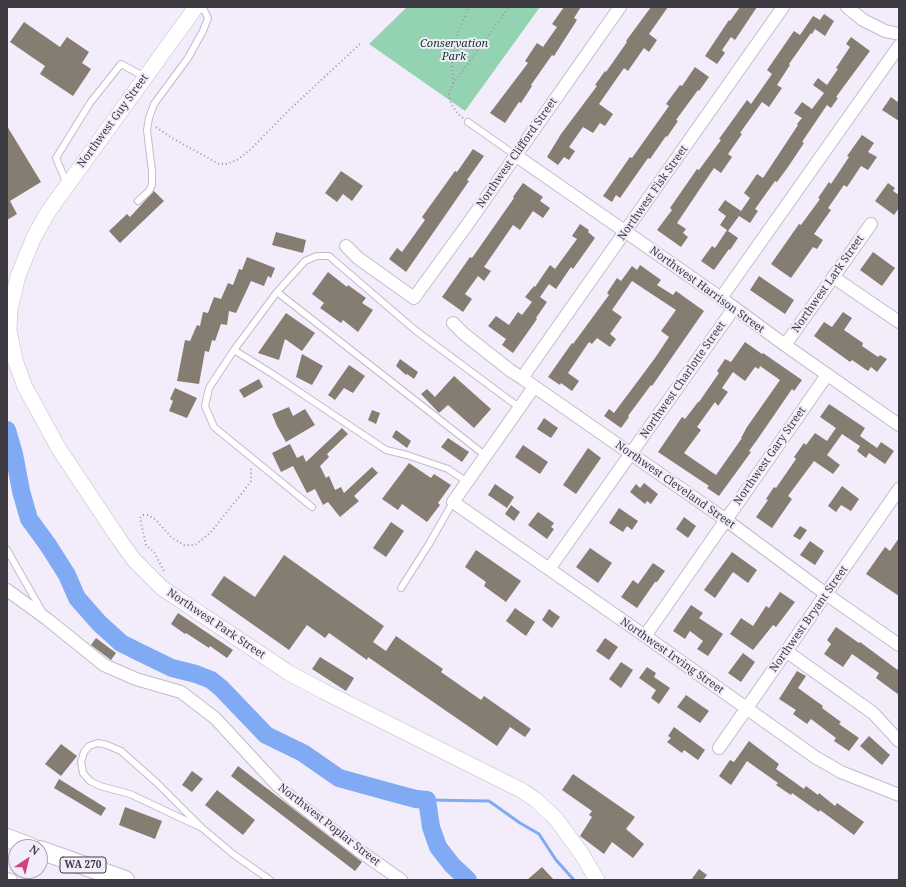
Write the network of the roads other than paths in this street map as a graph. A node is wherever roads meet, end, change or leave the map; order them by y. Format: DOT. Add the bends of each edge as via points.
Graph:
graph roads {
  1 [pos="196,7"];
  2 [pos="201,7"];
  3 [pos="620,7"];
  4 [pos="783,7"];
  5 [pos="848,7"];
  6 [pos="899,34"];
  7 [pos="899,46"];
  8 [pos="145,77"];
  9 [pos="468,122"];
  10 [pos="515,155"];
  11 [pos="68,184"];
  12 [pos="138,201"];
  13 [pos="871,224"];
  14 [pos="626,231"];
  15 [pos="34,237"];
  16 [pos="346,246"];
  17 [pos="833,277"];
  18 [pos="277,292"];
  19 [pos="721,298"];
  20 [pos="734,308"];
  21 [pos="899,322"];
  22 [pos="453,323"];
  23 [pos="785,345"];
  24 [pos="234,350"];
  25 [pos="827,375"];
  26 [pos="522,378"];
  27 [pos="534,387"];
  28 [pos="520,408"];
  29 [pos="899,425"];
  30 [pos="630,454"];
  31 [pos="486,456"];
  32 [pos="467,482"];
  33 [pos="899,489"];
  34 [pos="453,502"];
  35 [pos="312,507"];
  36 [pos="726,520"];
  37 [pos="7,550"];
  38 [pos="549,569"];
  39 [pos="401,588"];
  40 [pos="7,590"];
  41 [pos="826,594"];
  42 [pos="47,619"];
  43 [pos="644,636"];
  44 [pos="899,645"];
  45 [pos="786,651"];
  46 [pos="746,708"];
  47 [pos="899,741"];
  48 [pos="719,748"];
  49 [pos="899,795"];
  50 [pos="202,828"];
  51 [pos="48,854"];
  52 [pos="94,875"];
  53 [pos="7,879"];
  54 [pos="11,880"];
  55 [pos="125,880"];
  56 [pos="270,880"];
  57 [pos="401,880"];
  58 [pos="596,880"];
  1 -- 8 [label="street, Northwest Guy Street"];
  2 -- 12 [label="lane" via="208,18 203,31 188,58 154,104 149,118 147,130 152,185"];
  3 -- 10 [label="street, Northwest Clifford Street"];
  4 -- 14 [label="street, Northwest Fisk Street"];
  5 -- 6 [label="street" via="863,20 885,31"];
  7 -- 19 [label="street"];
  8 -- 11 [label="street, Northwest Guy Street"];
  8 -- 11 [label="lane" via="121,64 90,103 56,158"];
  9 -- 10 [label="lane"];
  10 -- 14 [label="street, Northwest Harrison Street"];
  10 -- 16 [label="street, Northwest Clifford Street" via="414,298 358,258"];
  11 -- 15 [label="street, Northwest Guy Street"];
  13 -- 17 [label="street, Northwest Lark Street"];
  14 -- 19 [label="street, Northwest Harrison Street"];
  14 -- 26 [label="street, Northwest Fisk Street"];
  15 -- 58 [label="street, Northwest Park Street" via="18,276 10,310 9,330 15,360 25,387 59,449 134,560 162,588 289,673 536,800 556,819 581,853"];
  17 -- 21 [label="street"];
  17 -- 23 [label="street, Northwest Lark Street"];
  18 -- 24 [label="lane"];
  18 -- 28 [label="lane" via="304,261 317,256 329,256 415,330"];
  18 -- 31 [label="lane"];
  19 -- 20 [label="street, Northwest Harrison Street"];
  20 -- 23 [label="street, Northwest Harrison Street"];
  20 -- 30 [label="street, Northwest Charlotte Street"];
  22 -- 26 [label="street, Northwest Cleveland Street" via="511,372"];
  23 -- 25 [label="street, Northwest Harrison Street"];
  24 -- 32 [label="lane" via="386,450 448,469"];
  24 -- 35 [label="lane" via="209,388 205,406 214,427"];
  25 -- 29 [label="street, Northwest Harrison Street"];
  25 -- 36 [label="street, Northwest Gary Street"];
  26 -- 27 [label="street, Northwest Cleveland Street"];
  27 -- 28 [label="street"];
  27 -- 30 [label="street, Northwest Cleveland Street"];
  28 -- 31 [label="street"];
  30 -- 36 [label="street, Northwest Cleveland Street"];
  30 -- 38 [label="street, Northwest Charlotte Street"];
  31 -- 32 [label="street"];
  32 -- 34 [label="street"];
  33 -- 41 [label="street, Northwest Bryant Street"];
  34 -- 38 [label="street, Northwest Irving Street"];
  34 -- 39 [label="lane"];
  36 -- 41 [label="street, Northwest Cleveland Street"];
  36 -- 43 [label="street, Northwest Gary Street"];
  37 -- 42 [label="lane"];
  38 -- 43 [label="street, Northwest Irving Street"];
  40 -- 42 [label="street, Northwest Poplar Street"];
  41 -- 44 [label="street, Northwest Cleveland Street"];
  41 -- 45 [label="street, Northwest Bryant Street"];
  42 -- 57 [label="street, Northwest Poplar Street" via="104,665 136,679 182,692 215,718 293,799"];
  43 -- 46 [label="street, Northwest Irving Street"];
  45 -- 46 [label="street, Northwest Bryant Street"];
  45 -- 47 [label="street" via="873,713"];
  46 -- 48 [label="street, Northwest Bryant Street"];
  46 -- 49 [label="street, Northwest Irving Street" via="815,757 841,772"];
  50 -- 50 [label="lane" via="121,751 98,743 89,746 84,752 81,762 83,773 90,781 130,794"];
  50 -- 56 [label="lane"];
  51 -- 52 [label="main road, WA 270"];
  52 -- 55 [label="main road, WA 270"];
  53 -- 54 [label="street"];
}
